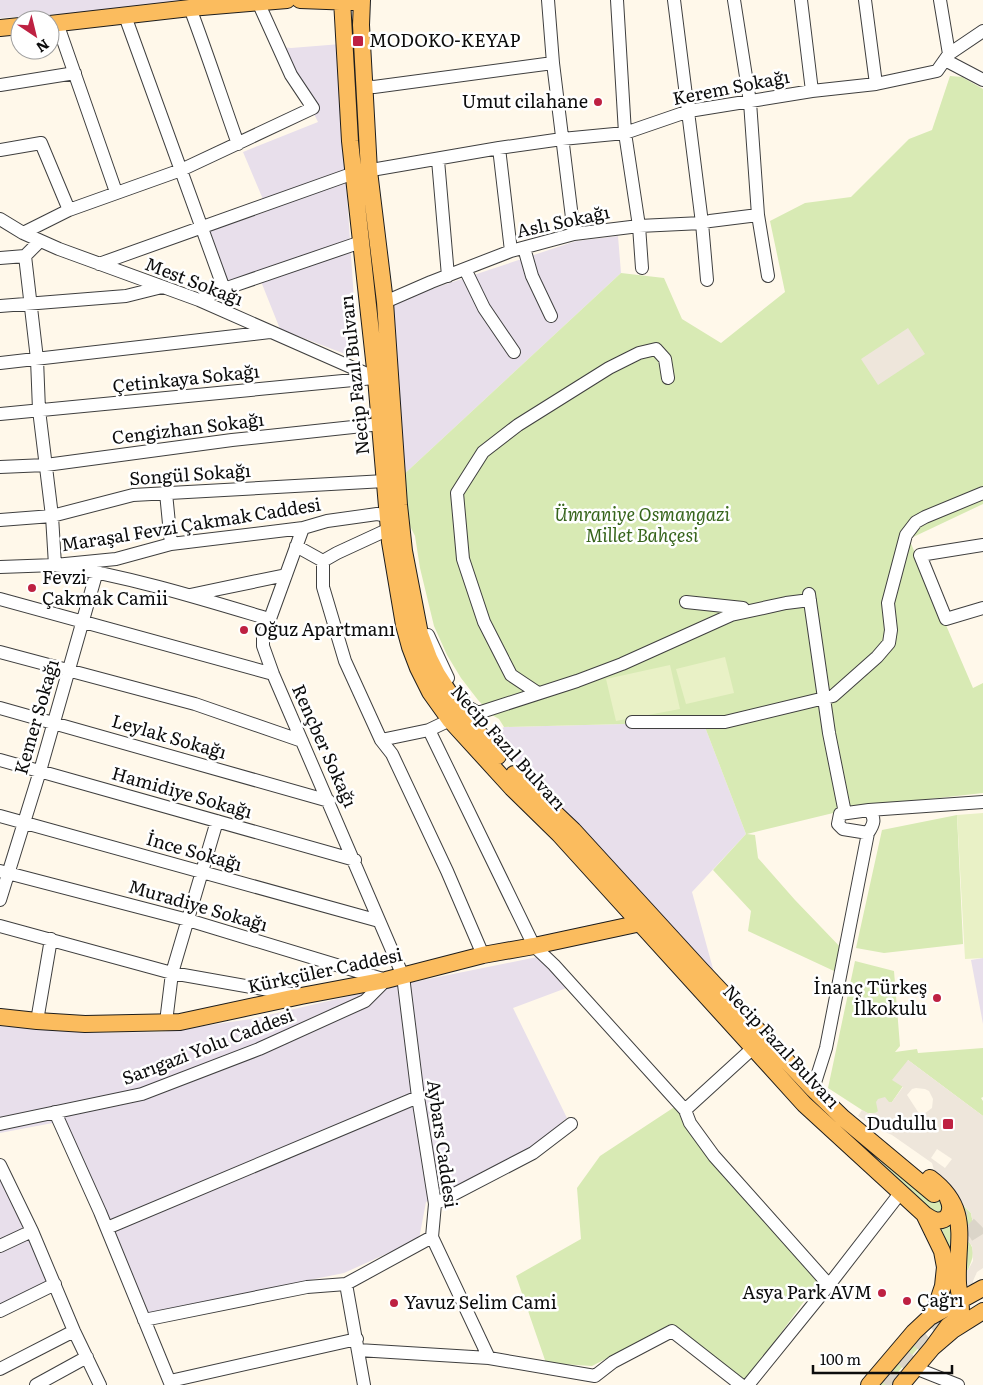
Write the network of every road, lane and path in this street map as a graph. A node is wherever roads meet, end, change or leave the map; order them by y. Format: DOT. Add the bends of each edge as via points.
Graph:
graph roads {
  1 [pos="287,0"];
  2 [pos="300,0"];
  3 [pos="548,0"];
  4 [pos="617,0"];
  5 [pos="674,0"];
  6 [pos="734,0"];
  7 [pos="801,0"];
  8 [pos="865,0"];
  9 [pos="940,0"];
  10 [pos="342,1"];
  11 [pos="364,1"];
  12 [pos="258,2"];
  13 [pos="190,8"];
  14 [pos="125,16"];
  15 [pos="60,22"];
  16 [pos="983,31"];
  17 [pos="60,39"];
  18 [pos="947,57"];
  19 [pos="553,63"];
  20 [pos="75,73"];
  21 [pos="983,80"];
  22 [pos="876,84"];
  23 [pos="0,85"];
  24 [pos="364,86"];
  25 [pos="812,92"];
  26 [pos="750,102"];
  27 [pos="689,111"];
  28 [pos="625,133"];
  29 [pos="562,139"];
  30 [pos="238,144"];
  31 [pos="499,148"];
  32 [pos="0,150"];
  33 [pos="438,160"];
  34 [pos="181,170"];
  35 [pos="362,172"];
  36 [pos="116,192"];
  37 [pos="69,210"];
  38 [pos="758,215"];
  39 [pos="0,219"];
  40 [pos="702,224"];
  41 [pos="638,226"];
  42 [pos="201,227"];
  43 [pos="23,233"];
  44 [pos="574,234"];
  45 [pos="40,241"];
  46 [pos="361,242"];
  47 [pos="524,248"];
  48 [pos="511,251"];
  49 [pos="26,256"];
  50 [pos="0,258"];
  51 [pos="99,264"];
  52 [pos="642,268"];
  53 [pos="466,269"];
  54 [pos="448,276"];
  55 [pos="768,276"];
  56 [pos="707,280"];
  57 [pos="162,287"];
  58 [pos="224,289"];
  59 [pos="199,300"];
  60 [pos="385,302"];
  61 [pos="30,304"];
  62 [pos="0,306"];
  63 [pos="551,316"];
  64 [pos="270,332"];
  65 [pos="514,352"];
  66 [pos="37,359"];
  67 [pos="0,363"];
  68 [pos="389,363"];
  69 [pos="376,378"];
  70 [pos="668,378"];
  71 [pos="39,410"];
  72 [pos="0,414"];
  73 [pos="381,424"];
  74 [pos="46,465"];
  75 [pos="0,468"];
  76 [pos="385,481"];
  77 [pos="166,493"];
  78 [pos="983,493"];
  79 [pos="52,516"];
  80 [pos="0,520"];
  81 [pos="393,524"];
  82 [pos="303,528"];
  83 [pos="171,544"];
  84 [pos="983,545"];
  85 [pos="296,546"];
  86 [pos="323,561"];
  87 [pos="56,565"];
  88 [pos="0,567"];
  89 [pos="97,572"];
  90 [pos="286,575"];
  91 [pos="190,595"];
  92 [pos="0,599"];
  93 [pos="686,602"];
  94 [pos="983,608"];
  95 [pos="755,610"];
  96 [pos="269,619"];
  97 [pos="83,621"];
  98 [pos="0,652"];
  99 [pos="69,670"];
  100 [pos="273,674"];
  101 [pos="538,693"];
  102 [pos="824,699"];
  103 [pos="0,708"];
  104 [pos="450,720"];
  105 [pos="632,722"];
  106 [pos="54,723"];
  107 [pos="430,730"];
  108 [pos="380,740"];
  109 [pos="302,741"];
  110 [pos="0,760"];
  111 [pos="40,771"];
  112 [pos="329,800"];
  113 [pos="983,802"];
  114 [pos="869,810"];
  115 [pos="845,812"];
  116 [pos="0,816"];
  117 [pos="217,821"];
  118 [pos="24,823"];
  119 [pos="868,833"];
  120 [pos="355,860"];
  121 [pos="4,872"];
  122 [pos="203,873"];
  123 [pos="0,900"];
  124 [pos="646,919"];
  125 [pos="188,920"];
  126 [pos="379,921"];
  127 [pos="0,926"];
  128 [pos="51,939"];
  129 [pos="534,946"];
  130 [pos="482,955"];
  131 [pos="172,973"];
  132 [pos="404,976"];
  133 [pos="386,980"];
  134 [pos="301,996"];
  135 [pos="0,1016"];
  136 [pos="37,1021"];
  137 [pos="166,1022"];
  138 [pos="753,1048"];
  139 [pos="813,1089"];
  140 [pos="418,1097"];
  141 [pos="685,1110"];
  142 [pos="55,1112"];
  143 [pos="0,1124"];
  144 [pos="571,1124"];
  145 [pos="2,1174"];
  146 [pos="901,1192"];
  147 [pos="940,1194"];
  148 [pos="435,1204"];
  149 [pos="924,1214"];
  150 [pos="107,1228"];
  151 [pos="32,1231"];
  152 [pos="432,1237"];
  153 [pos="0,1246"];
  154 [pos="55,1284"];
  155 [pos="346,1284"];
  156 [pos="829,1285"];
  157 [pos="983,1288"];
  158 [pos="960,1300"];
  159 [pos="0,1311"];
  160 [pos="983,1311"];
  161 [pos="930,1316"];
  162 [pos="144,1320"];
  163 [pos="74,1331"];
  164 [pos="914,1332"];
  165 [pos="358,1344"];
  166 [pos="932,1348"];
  167 [pos="87,1357"];
  168 [pos="489,1358"];
  169 [pos="915,1368"];
  170 [pos="0,1369"];
  171 [pos="598,1380"];
  172 [pos="95,1383"];
  173 [pos="171,1383"];
  174 [pos="36,1385"];
  175 [pos="364,1385"];
  176 [pos="741,1385"];
  177 [pos="748,1385"];
  178 [pos="869,1385"];
  179 [pos="901,1385"];
  180 [pos="958,1385"];
  1 -- 12 [label="main road"];
  2 -- 10 [label="main road"];
  3 -- 19 [label="street"];
  4 -- 28 [label="street"];
  5 -- 27 [label="street"];
  6 -- 26 [label="street"];
  7 -- 25 [label="street"];
  8 -- 22 [label="street"];
  9 -- 18 [label="street"];
  10 -- 11 [label="main road"];
  10 -- 35 [label="main road, Necip Fazıl Bulvarı" via="350,141"];
  11 -- 24 [label="main road, Necip Fazıl Bulvarı" via="361,25"];
  12 -- 13 [label="main road"];
  12 -- 30 [label="street" via="291,76 313,108"];
  13 -- 14 [label="main road"];
  13 -- 30 [label="street"];
  14 -- 15 [label="main road"];
  14 -- 34 [label="street"];
  16 -- 18 [label="street, Kerem Sokağı"];
  17 -- 20 [label="street"];
  18 -- 21 [label="street"];
  18 -- 22 [label="street, Kerem Sokağı" via="938,70"];
  19 -- 24 [label="street" via="374,88"];
  19 -- 29 [label="street"];
  20 -- 23 [label="street"];
  20 -- 36 [label="street"];
  22 -- 25 [label="street, Kerem Sokağı"];
  24 -- 35 [label="main road, Necip Fazıl Bulvarı"];
  25 -- 26 [label="street, Kerem Sokağı"];
  26 -- 27 [label="street, Kerem Sokağı"];
  26 -- 38 [label="street"];
  27 -- 28 [label="street, Kerem Sokağı"];
  27 -- 40 [label="street"];
  28 -- 29 [label="street, Kerem Sokağı"];
  28 -- 41 [label="street"];
  29 -- 31 [label="street, Kerem Sokağı"];
  29 -- 44 [label="street"];
  30 -- 34 [label="street"];
  31 -- 33 [label="street, Kerem Sokağı"];
  31 -- 48 [label="street"];
  32 -- 37 [label="street" via="41,143"];
  33 -- 35 [label="street, Kerem Sokağı"];
  33 -- 54 [label="street"];
  34 -- 36 [label="street"];
  34 -- 42 [label="street"];
  35 -- 42 [label="street, Kerem Sokağı"];
  35 -- 46 [label="main road, Necip Fazıl Bulvarı"];
  35 -- 60 [label="main road, Necip Fazıl Bulvarı"];
  36 -- 37 [label="street"];
  37 -- 43 [label="street"];
  38 -- 40 [label="street, Aslı Sokağı" via="710,220"];
  38 -- 55 [label="street"];
  39 -- 43 [label="street, Mest Sokağı"];
  40 -- 41 [label="street, Aslı Sokağı"];
  40 -- 56 [label="street"];
  41 -- 44 [label="street, Aslı Sokağı"];
  41 -- 52 [label="street"];
  42 -- 51 [label="street, Kerem Sokağı"];
  42 -- 58 [label="street"];
  43 -- 45 [label="street, Mest Sokağı"];
  44 -- 47 [label="street, Aslı Sokağı"];
  45 -- 49 [label="street"];
  45 -- 51 [label="street, Mest Sokağı"];
  46 -- 58 [label="street"];
  46 -- 69 [label="main road, Necip Fazıl Bulvarı"];
  47 -- 48 [label="street, Aslı Sokağı"];
  47 -- 63 [label="street" via="532,276"];
  48 -- 53 [label="street, Aslı Sokağı"];
  49 -- 50 [label="street"];
  49 -- 61 [label="street"];
  51 -- 57 [label="street, Mest Sokağı"];
  53 -- 54 [label="street, Aslı Sokağı"];
  53 -- 65 [label="street" via="484,308"];
  54 -- 60 [label="street, Aslı Sokağı"];
  57 -- 59 [label="street, Mest Sokağı"];
  57 -- 61 [label="street" via="126,296"];
  58 -- 59 [label="street"];
  59 -- 64 [label="street, Mest Sokağı"];
  60 -- 68 [label="main road, Necip Fazıl Bulvarı"];
  61 -- 62 [label="street"];
  61 -- 66 [label="street"];
  64 -- 66 [label="street"];
  64 -- 69 [label="street, Mest Sokağı"];
  66 -- 67 [label="street"];
  66 -- 71 [label="street"];
  68 -- 69 [label="street"];
  68 -- 81 [label="main road, Necip Fazıl Bulvarı" via="399,505"];
  69 -- 71 [label="street, Çetinkaya Sokağı"];
  69 -- 73 [label="main road, Necip Fazıl Bulvarı"];
  70 -- 101 [label="street" via="665,359 656,349 639,353 609,368 518,425 483,452 457,493 463,559 484,622 511,675"];
  71 -- 72 [label="street, Çetinkaya Sokağı"];
  71 -- 74 [label="street"];
  73 -- 74 [label="street, Cengizhan Sokağı"];
  73 -- 76 [label="main road, Necip Fazıl Bulvarı"];
  74 -- 75 [label="street, Cengizhan Sokağı"];
  74 -- 79 [label="street"];
  76 -- 77 [label="street, Songül Sokağı"];
  76 -- 81 [label="main road, Necip Fazıl Bulvarı"];
  77 -- 79 [label="street, Songül Sokağı" via="133,495"];
  77 -- 83 [label="street"];
  78 -- 102 [label="street" via="925,517 911,528 890,588 889,643 837,693"];
  79 -- 80 [label="street, Songül Sokağı"];
  79 -- 87 [label="street"];
  81 -- 82 [label="street, Maraşal Fevzi Çakmak Caddesi" via="377,514"];
  81 -- 86 [label="street"];
  81 -- 101 [label="street" via="409,535 428,636 447,676 468,707 478,712"];
  81 -- 104 [label="main road, Necip Fazıl Bulvarı" via="402,615 410,647 430,692"];
  81 -- 124 [label="main road, Necip Fazıl Bulvarı" via="404,551 420,634 447,690 487,744 573,830"];
  82 -- 83 [label="street, Maraşal Fevzi Çakmak Caddesi"];
  82 -- 85 [label="street, Rençber Sokağı"];
  83 -- 87 [label="street, Maraşal Fevzi Çakmak Caddesi" via="116,559"];
  84 -- 94 [label="street" via="920,555 946,618"];
  85 -- 86 [label="street"];
  85 -- 90 [label="street, Rençber Sokağı"];
  86 -- 108 [label="street" via="323,587 345,661"];
  87 -- 88 [label="street, Maraşal Fevzi Çakmak Caddesi"];
  87 -- 89 [label="street"];
  89 -- 91 [label="street"];
  89 -- 97 [label="street, Kemer Sokağı"];
  90 -- 91 [label="street"];
  90 -- 96 [label="street, Rençber Sokağı"];
  91 -- 96 [label="street"];
  92 -- 97 [label="street"];
  93 -- 95 [label="street"];
  95 -- 101 [label="street" via="731,615 622,664"];
  95 -- 102 [label="street" via="809,597"];
  96 -- 100 [label="street, Rençber Sokağı" via="262,638"];
  97 -- 99 [label="street, Kemer Sokağı"];
  97 -- 100 [label="street"];
  98 -- 99 [label="street"];
  99 -- 106 [label="street, Kemer Sokağı"];
  99 -- 109 [label="street" via="194,704"];
  100 -- 109 [label="street, Rençber Sokağı"];
  102 -- 105 [label="street" via="725,722"];
  102 -- 115 [label="street"];
  103 -- 106 [label="street, Leylak Sokağı"];
  104 -- 107 [label="street"];
  104 -- 124 [label="main road, Necip Fazıl Bulvarı" via="512,788"];
  106 -- 111 [label="street, Kemer Sokağı"];
  106 -- 112 [label="street, Leylak Sokağı"];
  107 -- 108 [label="street"];
  107 -- 129 [label="street"];
  108 -- 130 [label="street" via="392,754"];
  109 -- 112 [label="street, Rençber Sokağı"];
  110 -- 111 [label="street, Hamidiye Sokağı"];
  111 -- 117 [label="street, Hamidiye Sokağı"];
  111 -- 118 [label="street, Kemer Sokağı"];
  112 -- 120 [label="street, Rençber Sokağı"];
  113 -- 114 [label="street"];
  114 -- 115 [label="street"];
  114 -- 119 [label="street" via="874,824"];
  115 -- 119 [label="street" via="838,818 843,829"];
  116 -- 118 [label="street, İnce Sokağı"];
  117 -- 120 [label="street, Hamidiye Sokağı"];
  117 -- 122 [label="street"];
  118 -- 121 [label="street, Kemer Sokağı"];
  118 -- 122 [label="street, İnce Sokağı"];
  119 -- 139 [label="street" via="826,1048"];
  120 -- 126 [label="street, Rençber Sokağı"];
  121 -- 123 [label="street, Kemer Sokağı"];
  121 -- 125 [label="street, Muradiye Sokağı"];
  122 -- 125 [label="street"];
  122 -- 126 [label="street, İnce Sokağı"];
  124 -- 129 [label="main road, Kürkçüler Caddesi"];
  124 -- 138 [label="main road, Necip Fazıl Bulvarı"];
  124 -- 139 [label="main road, Necip Fazıl Bulvarı" via="701,970"];
  125 -- 131 [label="street"];
  125 -- 133 [label="street, Muradiye Sokağı"];
  126 -- 132 [label="street, Rençber Sokağı"];
  127 -- 128 [label="street"];
  128 -- 131 [label="street"];
  128 -- 136 [label="street"];
  129 -- 130 [label="main road, Kürkçüler Caddesi"];
  129 -- 141 [label="street"];
  130 -- 132 [label="main road, Kürkçüler Caddesi"];
  131 -- 134 [label="street"];
  131 -- 137 [label="street"];
  132 -- 133 [label="main road, Kürkçüler Caddesi"];
  132 -- 140 [label="street, Aybars Caddesi"];
  133 -- 134 [label="main road, Kürkçüler Caddesi"];
  133 -- 142 [label="street, Sarıgazi Yolu Caddesi" via="365,1001 259,1049 142,1094"];
  134 -- 137 [label="main road, Kürkçüler Caddesi" via="180,1022"];
  135 -- 136 [label="main road, Kürkçüler Caddesi"];
  136 -- 137 [label="main road, Kürkçüler Caddesi" via="85,1024"];
  138 -- 141 [label="street"];
  138 -- 146 [label="main road, Necip Fazıl Bulvarı" via="804,1104"];
  139 -- 147 [label="main road, Necip Fazıl Bulvarı" via="843,1118"];
  140 -- 148 [label="street, Aybars Caddesi"];
  140 -- 150 [label="street"];
  141 -- 156 [label="street" via="690,1123 714,1156"];
  142 -- 143 [label="street, Sarıgazi Yolu Caddesi"];
  142 -- 150 [label="street"];
  144 -- 148 [label="street" via="533,1153"];
  145 -- 151 [label="street"];
  146 -- 149 [label="main road, Necip Fazıl Bulvarı"];
  146 -- 156 [label="street"];
  147 -- 149 [label="main road" via="951,1204 948,1216 935,1220"];
  147 -- 158 [label="main road, Necip Fazıl Bulvarı" via="953,1203 960,1219"];
  148 -- 152 [label="street, Aybars Caddesi"];
  149 -- 161 [label="main road, Necip Fazıl Bulvarı" via="942,1250 945,1267 941,1294"];
  150 -- 162 [label="street"];
  151 -- 153 [label="street"];
  151 -- 154 [label="street"];
  152 -- 155 [label="street"];
  152 -- 168 [label="street"];
  154 -- 159 [label="street"];
  154 -- 163 [label="street"];
  155 -- 162 [label="street" via="307,1287"];
  155 -- 165 [label="street"];
  156 -- 177 [label="street"];
  157 -- 158 [label="main road"];
  158 -- 161 [label="main road"];
  158 -- 166 [label="main road, Necip Fazıl Bulvarı" via="960,1318 948,1326"];
  160 -- 166 [label="main road"];
  161 -- 164 [label="main road"];
  162 -- 173 [label="street"];
  163 -- 167 [label="street"];
  163 -- 170 [label="street"];
  164 -- 166 [label="main road" via="927,1338"];
  164 -- 178 [label="main road"];
  165 -- 168 [label="street"];
  165 -- 173 [label="street"];
  165 -- 175 [label="street"];
  166 -- 169 [label="main road"];
  167 -- 172 [label="street"];
  167 -- 174 [label="street"];
  168 -- 171 [label="street"];
  169 -- 179 [label="main road"];
  169 -- 180 [label="street"];
  171 -- 176 [label="street" via="613,1362 672,1331"];
}
